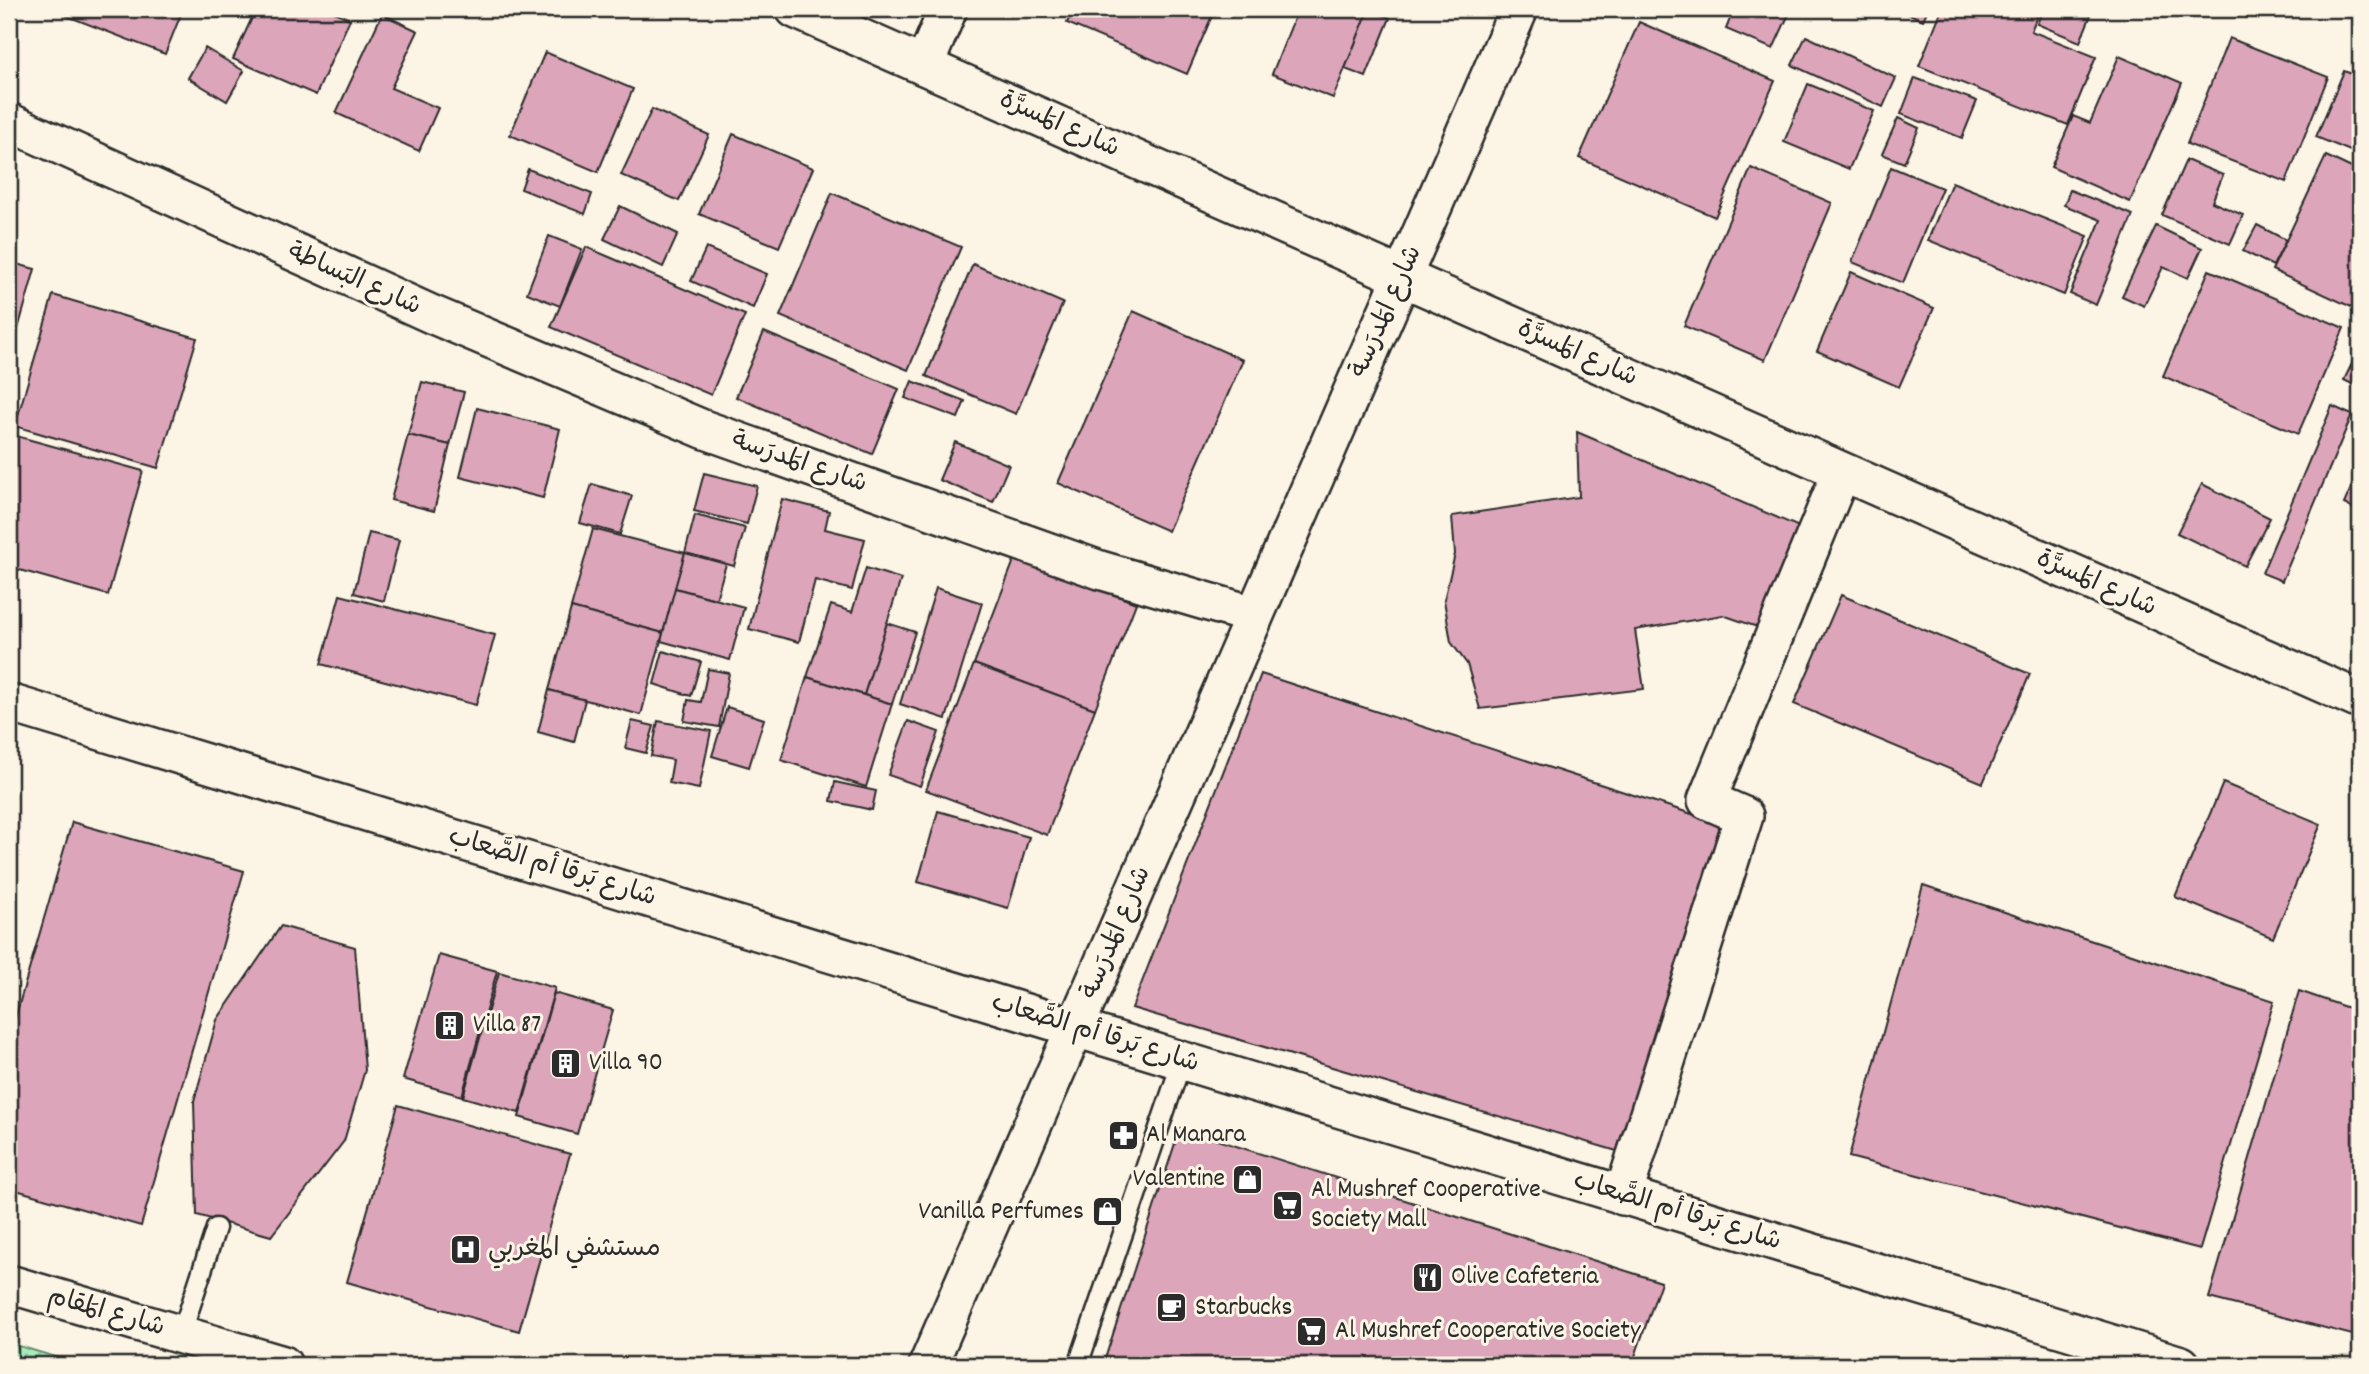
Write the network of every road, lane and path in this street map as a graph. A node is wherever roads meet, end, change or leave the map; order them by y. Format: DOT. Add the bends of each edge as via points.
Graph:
graph roads {
  1 [pos="795,9"];
  2 [pos="948,9"];
  3 [pos="1519,9"];
  4 [pos="924,66"];
  5 [pos="9,122"];
  6 [pos="1402,276"];
  7 [pos="703,429"];
  8 [pos="1842,473"];
  9 [pos="1253,615"];
  10 [pos="2360,700"];
  11 [pos="9,702"];
  12 [pos="1076,1028"];
  13 [pos="1182,1061"];
  14 [pos="1623,1196"];
  15 [pos="216,1228"];
  16 [pos="9,1284"];
  17 [pos="181,1335"];
  18 [pos="2163,1363"];
  19 [pos="284,1365"];
  20 [pos="928,1365"];
  21 [pos="1078,1365"];
  1 -- 4 [label="street, شارع المَسرَّة"];
  2 -- 4 [label="street"];
  3 -- 6 [label="street, شارع المَدرَسة"];
  4 -- 6 [label="street, شارع المَسرَّة"];
  5 -- 7 [label="street, شارع البَساطة" via="432,314"];
  6 -- 8 [label="street, شارع المَسرَّة"];
  6 -- 9 [label="street, شارع المَدرَسة"];
  7 -- 9 [label="street, شارع المَدرَسة" via="1100,569"];
  8 -- 10 [label="street, شارع المَسرَّة"];
  8 -- 14 [label="street" via="1707,800 1744,817"];
  9 -- 12 [label="street, شارع المَدرَسة"];
  11 -- 12 [label="street, شارع بَرقا أم الصَّعاب"];
  12 -- 13 [label="street, شارع بَرقا أم الصَّعاب"];
  12 -- 20 [label="street, شارع المَدرَسة"];
  13 -- 14 [label="street, شارع بَرقا أم الصَّعاب"];
  13 -- 21 [label="lane"];
  14 -- 18 [label="street, شارع بَرقا أم الصَّعاب"];
  15 -- 17 [label="lane"];
  16 -- 17 [label="street, شارع المَقام"];
  17 -- 19 [label="street, شارع المَقام"];
}
